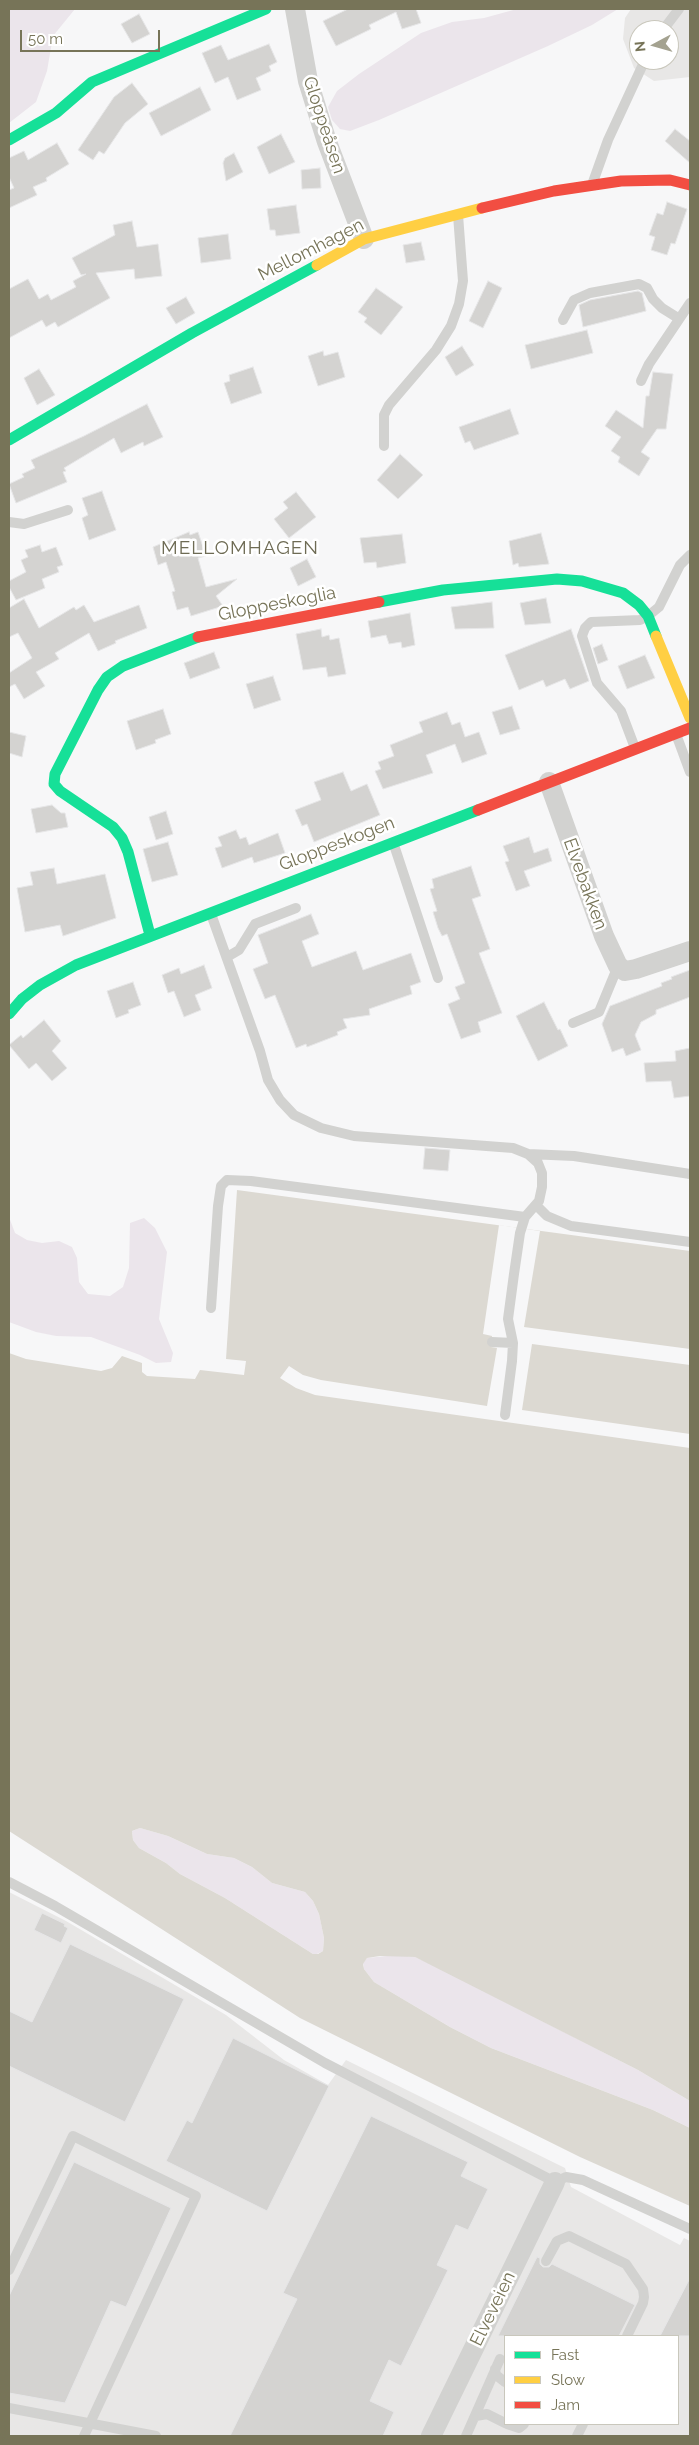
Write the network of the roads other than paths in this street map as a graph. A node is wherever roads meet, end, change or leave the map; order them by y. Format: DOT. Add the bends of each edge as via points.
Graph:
graph roads {
  1 [pos="266,9"];
  2 [pos="295,9"];
  3 [pos="679,9"];
  4 [pos="671,20"];
  5 [pos="640,70"];
  6 [pos="9,140"];
  7 [pos="690,185"];
  8 [pos="591,186"];
  9 [pos="458,214"];
  10 [pos="364,239"];
  11 [pos="690,303"];
  12 [pos="678,318"];
  13 [pos="562,320"];
  14 [pos="641,381"];
  15 [pos="9,440"];
  16 [pos="384,446"];
  17 [pos="68,510"];
  18 [pos="9,522"];
  19 [pos="690,555"];
  20 [pos="648,616"];
  21 [pos="686,698"];
  22 [pos="690,718"];
  23 [pos="690,728"];
  24 [pos="676,733"];
  25 [pos="635,749"];
  26 [pos="690,772"];
  27 [pos="549,782"];
  28 [pos="393,841"];
  29 [pos="296,908"];
  30 [pos="210,912"];
  31 [pos="150,935"];
  32 [pos="690,951"];
  33 [pos="226,957"];
  34 [pos="627,968"];
  35 [pos="438,978"];
  36 [pos="10,1010"];
  37 [pos="573,1023"];
  38 [pos="528,1154"];
  39 [pos="690,1174"];
  40 [pos="536,1205"];
  41 [pos="525,1217"];
  42 [pos="690,1242"];
  43 [pos="211,1308"];
  44 [pos="492,1342"];
  45 [pos="513,1343"];
  46 [pos="505,1415"];
  47 [pos="9,1882"];
  48 [pos="555,2182"];
  49 [pos="690,2229"];
  50 [pos="546,2262"];
  51 [pos="9,2270"];
  52 [pos="628,2335"];
  53 [pos="504,2381"];
  54 [pos="9,2408"];
  55 [pos="476,2416"];
  56 [pos="504,2422"];
  57 [pos="88,2424"];
  58 [pos="511,2425"];
  59 [pos="523,2425"];
  60 [pos="84,2436"];
  61 [pos="156,2436"];
  62 [pos="431,2436"];
  63 [pos="466,2436"];
  1 -- 6 [label="street" via="92,82 56,114"];
  2 -- 10 [label="street, Gloppeåsen" via="308,81"];
  3 -- 4 [label="lane"];
  5 -- 8 [label="lane"];
  7 -- 8 [label="street, Mellomhagen" via="670,180 621,181"];
  8 -- 9 [label="street, Mellomhagen" via="554,191"];
  9 -- 10 [label="street, Mellomhagen"];
  9 -- 16 [label="lane" via="463,281 459,304 451,326 436,350 389,404 384,415"];
  10 -- 15 [label="street, Mellomhagen" via="192,333"];
  11 -- 12 [label="lane"];
  12 -- 13 [label="lane" via="662,308 647,288 639,284 590,293 574,300"];
  12 -- 14 [label="lane"];
  17 -- 18 [label="lane" via="24,524"];
  19 -- 20 [label="lane" via="680,565 659,607"];
  20 -- 21 [label="street, Gloppeskoglia"];
  20 -- 25 [label="lane" via="640,620 592,622 582,636 597,683 621,712"];
  20 -- 31 [label="street, Gloppeskoglia" via="623,593 582,580 443,590 194,638 123,666 107,677 98,690 55,774 54,784 113,827 122,838"];
  21 -- 22 [label="street, Gloppeskoglia"];
  23 -- 24 [label="street, Gloppeskogen"];
  24 -- 25 [label="street, Gloppeskogen"];
  24 -- 26 [label="lane"];
  25 -- 27 [label="street, Gloppeskogen"];
  27 -- 28 [label="street, Gloppeskogen"];
  27 -- 34 [label="street, Elvebakken" via="604,936"];
  28 -- 30 [label="street, Gloppeskogen"];
  28 -- 35 [label="lane"];
  29 -- 33 [label="lane" via="255,924 243,945"];
  30 -- 31 [label="street, Gloppeskogen"];
  30 -- 33 [label="lane"];
  31 -- 36 [label="street, Gloppeskogen" via="49,979"];
  32 -- 34 [label="street"];
  33 -- 38 [label="lane" via="268,1080 294,1115 321,1128 354,1136 504,1147"];
  34 -- 37 [label="lane" via="599,1012"];
  38 -- 39 [label="lane" via="574,1156"];
  38 -- 40 [label="lane" via="538,1163 542,1173 542,1187"];
  40 -- 41 [label="lane"];
  40 -- 42 [label="lane" via="547,1216 570,1226"];
  41 -- 43 [label="lane" via="227,1180 221,1186 218,1206"];
  41 -- 45 [label="lane" via="508,1319"];
  44 -- 45 [label="lane"];
  45 -- 46 [label="lane"];
  47 -- 48 [label="lane" via="326,2063"];
  48 -- 49 [label="lane" via="566,2177 583,2180"];
  48 -- 62 [label="street, Elveveien"];
  50 -- 52 [label="lane" via="557,2241 569,2236 626,2264 644,2297"];
  51 -- 57 [label="lane" via="73,2136 196,2196"];
  53 -- 55 [label="lane" via="496,2375 498,2364"];
  54 -- 57 [label="lane"];
  55 -- 56 [label="lane" via="487,2414"];
  55 -- 63 [label="lane"];
  57 -- 60 [label="lane"];
  57 -- 61 [label="lane"];
  58 -- 59 [label="lane" via="519,2428"];
}
